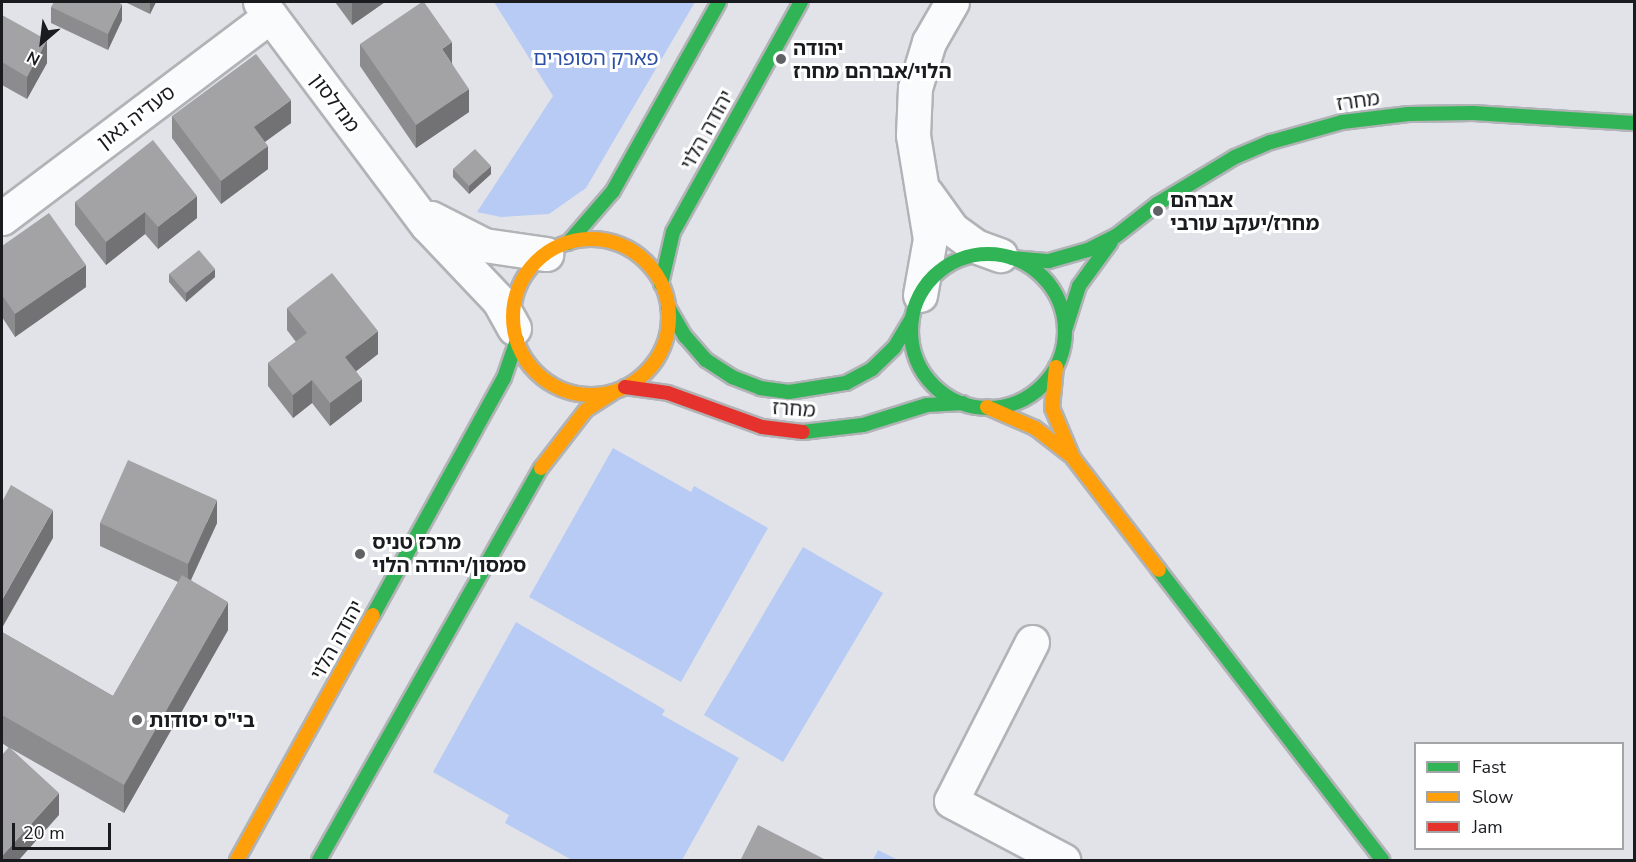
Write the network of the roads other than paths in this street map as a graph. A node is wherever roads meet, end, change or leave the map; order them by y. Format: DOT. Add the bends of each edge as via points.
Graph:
graph roads {
  1 [pos="719,2"];
  2 [pos="801,2"];
  3 [pos="952,2"];
  4 [pos="265,9"];
  5 [pos="1635,123"];
  6 [pos="922,185"];
  7 [pos="412,204"];
  8 [pos="2,218"];
  9 [pos="1116,236"];
  10 [pos="557,248"];
  11 [pos="1006,257"];
  12 [pos="662,284"];
  13 [pos="916,306"];
  14 [pos="668,307"];
  15 [pos="1064,332"];
  16 [pos="515,334"];
  17 [pos="1056,367"];
  18 [pos="620,390"];
  19 [pos="963,403"];
  20 [pos="987,407"];
  21 [pos="1073,458"];
  22 [pos="1032,642"];
  23 [pos="237,861"];
  24 [pos="320,861"];
  25 [pos="1063,861"];
  26 [pos="1382,861"];
  1 -- 10 [label="street" via="613,191"];
  2 -- 12 [label="street, יהודה הלוי" via="673,232"];
  3 -- 6 [label="street" via="929,42 915,87 913,135"];
  4 -- 7 [label="street, מנדלסון"];
  4 -- 8 [label="street, סעדיה גאון"];
  5 -- 9 [label="street, מחרז" via="1473,113 1409,114 1342,122 1280,139 1235,157 1157,204"];
  6 -- 11 [label="street" via="952,229 975,246"];
  6 -- 13 [label="street" via="930,239"];
  7 -- 10 [label="street, מנדלסון" via="441,225 484,245"];
  7 -- 16 [label="street, מנדלסון" via="499,301"];
  9 -- 11 [label="street, מחרז" via="1059,259"];
  9 -- 15 [label="street, מחרז" via="1078,286"];
  10 -- 12 [label="street" via="604,241 628,249 647,264"];
  10 -- 16 [label="street" via="522,281 514,304"];
  11 -- 13 [label="street" via="976,255 954,262 934,275"];
  11 -- 15 [label="street" via="1034,270 1051,287 1061,309"];
  12 -- 14 [label="street"];
  13 -- 14 [label="street, מחרז" via="894,348 872,369 846,383 789,392 741,381 706,360 685,336"];
  13 -- 19 [label="street" via="912,342 918,364 932,384"];
  14 -- 18 [label="street" via="668,331 660,354 645,374"];
  15 -- 17 [label="street"];
  16 -- 18 [label="street" via="535,371 555,386 578,394"];
  16 -- 23 [label="street, יהודה הלוי" via="504,378"];
  17 -- 20 [label="street" via="1041,386 1021,400"];
  17 -- 21 [label="street" via="1052,408"];
  18 -- 19 [label="street, מחרז" via="668,393 762,427 805,432 863,425 927,405"];
  18 -- 24 [label="street" via="586,410 536,474"];
  19 -- 20 [label="street"];
  20 -- 21 [label="street" via="1035,428"];
  21 -- 26 [label="street"];
  22 -- 25 [label="street" via="951,801"];
}
